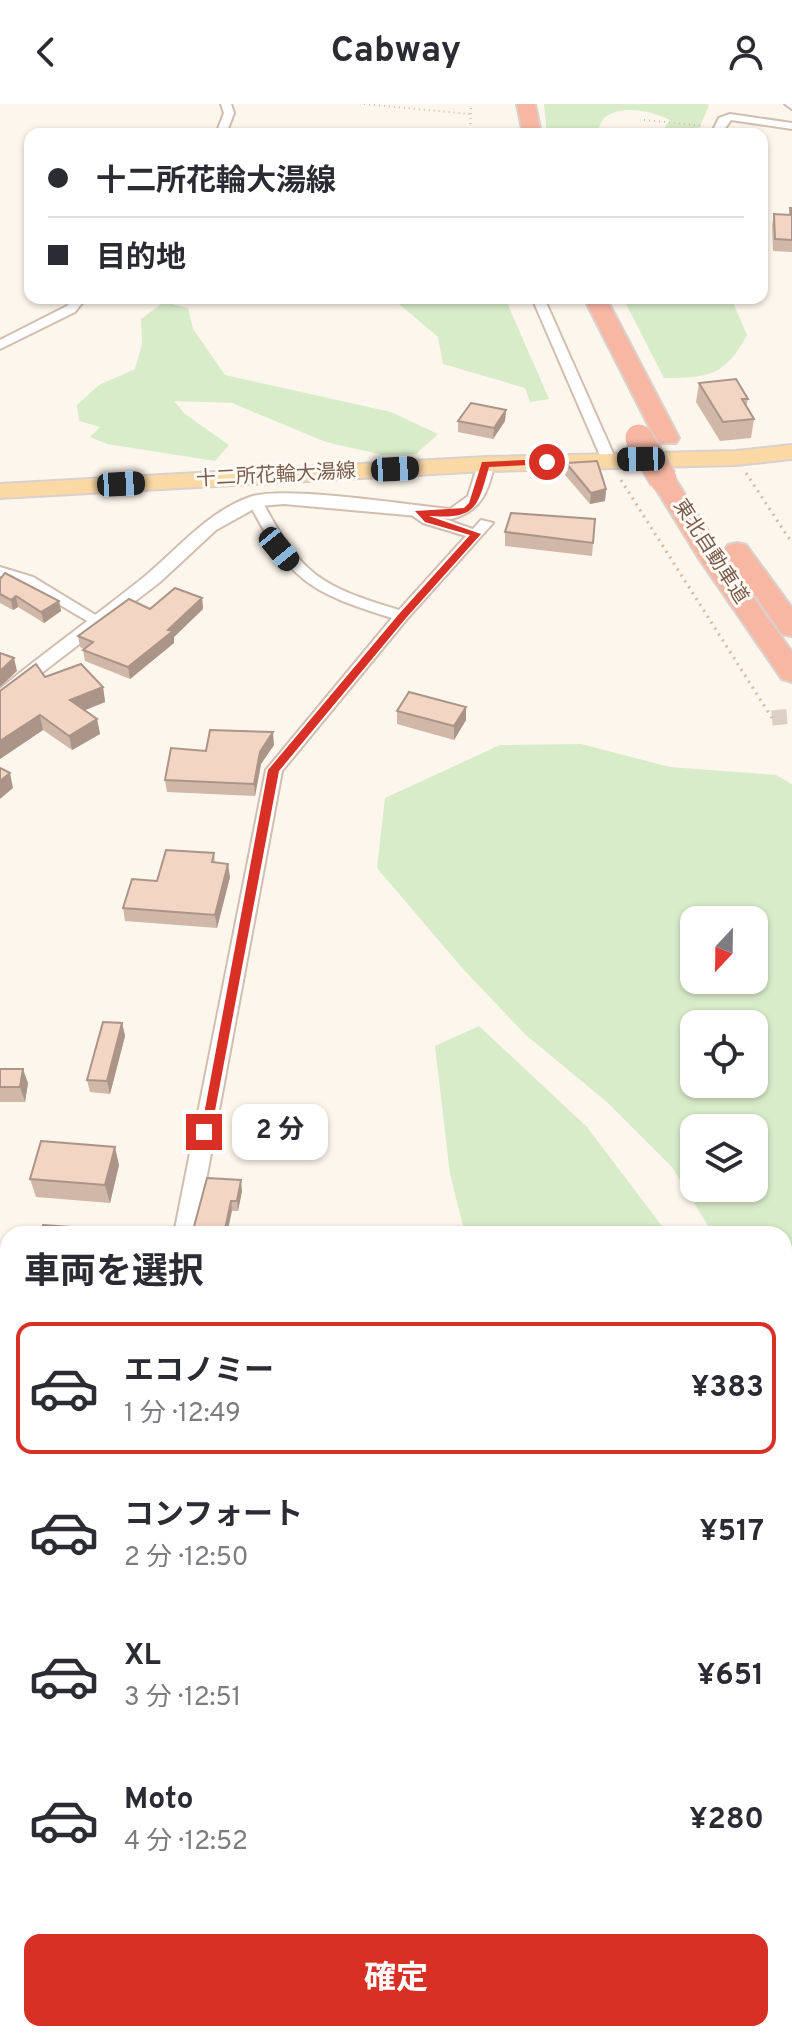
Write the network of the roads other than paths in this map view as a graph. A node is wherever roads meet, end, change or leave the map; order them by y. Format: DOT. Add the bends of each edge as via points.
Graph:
graph roads {
  1 [pos="226,104"];
  2 [pos="506,104"];
  3 [pos="526,104"];
  4 [pos="792,126"];
  5 [pos="223,128"];
  6 [pos="511,128"];
  7 [pos="531,128"];
  8 [pos="718,128"];
  9 [pos="75,304"];
  10 [pos="541,304"];
  11 [pos="573,304"];
  12 [pos="598,304"];
  13 [pos="581,324"];
  14 [pos="0,345"];
  15 [pos="626,412"];
  16 [pos="792,452"];
  17 [pos="609,460"];
  18 [pos="486,464"];
  19 [pos="0,491"];
  20 [pos="255,501"];
  21 [pos="418,513"];
  22 [pos="0,571"];
  23 [pos="402,616"];
  24 [pos="99,622"];
  25 [pos="792,628"];
  26 [pos="792,673"];
  27 [pos="0,699"];
  28 [pos="187,1226"];
  1 -- 5 [label="street"];
  2 -- 6 [label="highway"];
  3 -- 7 [label="highway"];
  4 -- 8 [label="street" via="740,116 723,120"];
  9 -- 14 [label="street"];
  10 -- 17 [label="street"];
  11 -- 13 [label="highway"];
  12 -- 25 [label="highway, 東北自動車道" via="691,479"];
  15 -- 26 [label="highway, 東北自動車道, bridge" via="711,557"];
  16 -- 17 [label="main road, 十二所花輪大湯線"];
  17 -- 18 [label="main road, 十二所花輪大湯線"];
  18 -- 19 [label="main road, 十二所花輪大湯線"];
  18 -- 21 [label="street" via="474,504 467,510"];
  20 -- 21 [label="street" via="284,499"];
  20 -- 23 [label="street" via="279,549 298,572 319,588"];
  20 -- 24 [label="street" via="210,526"];
  21 -- 23 [label="street" via="428,520 481,528"];
  22 -- 24 [label="street" via="28,580"];
  23 -- 28 [label="street" via="274,770"];
  24 -- 27 [label="street"];
}
